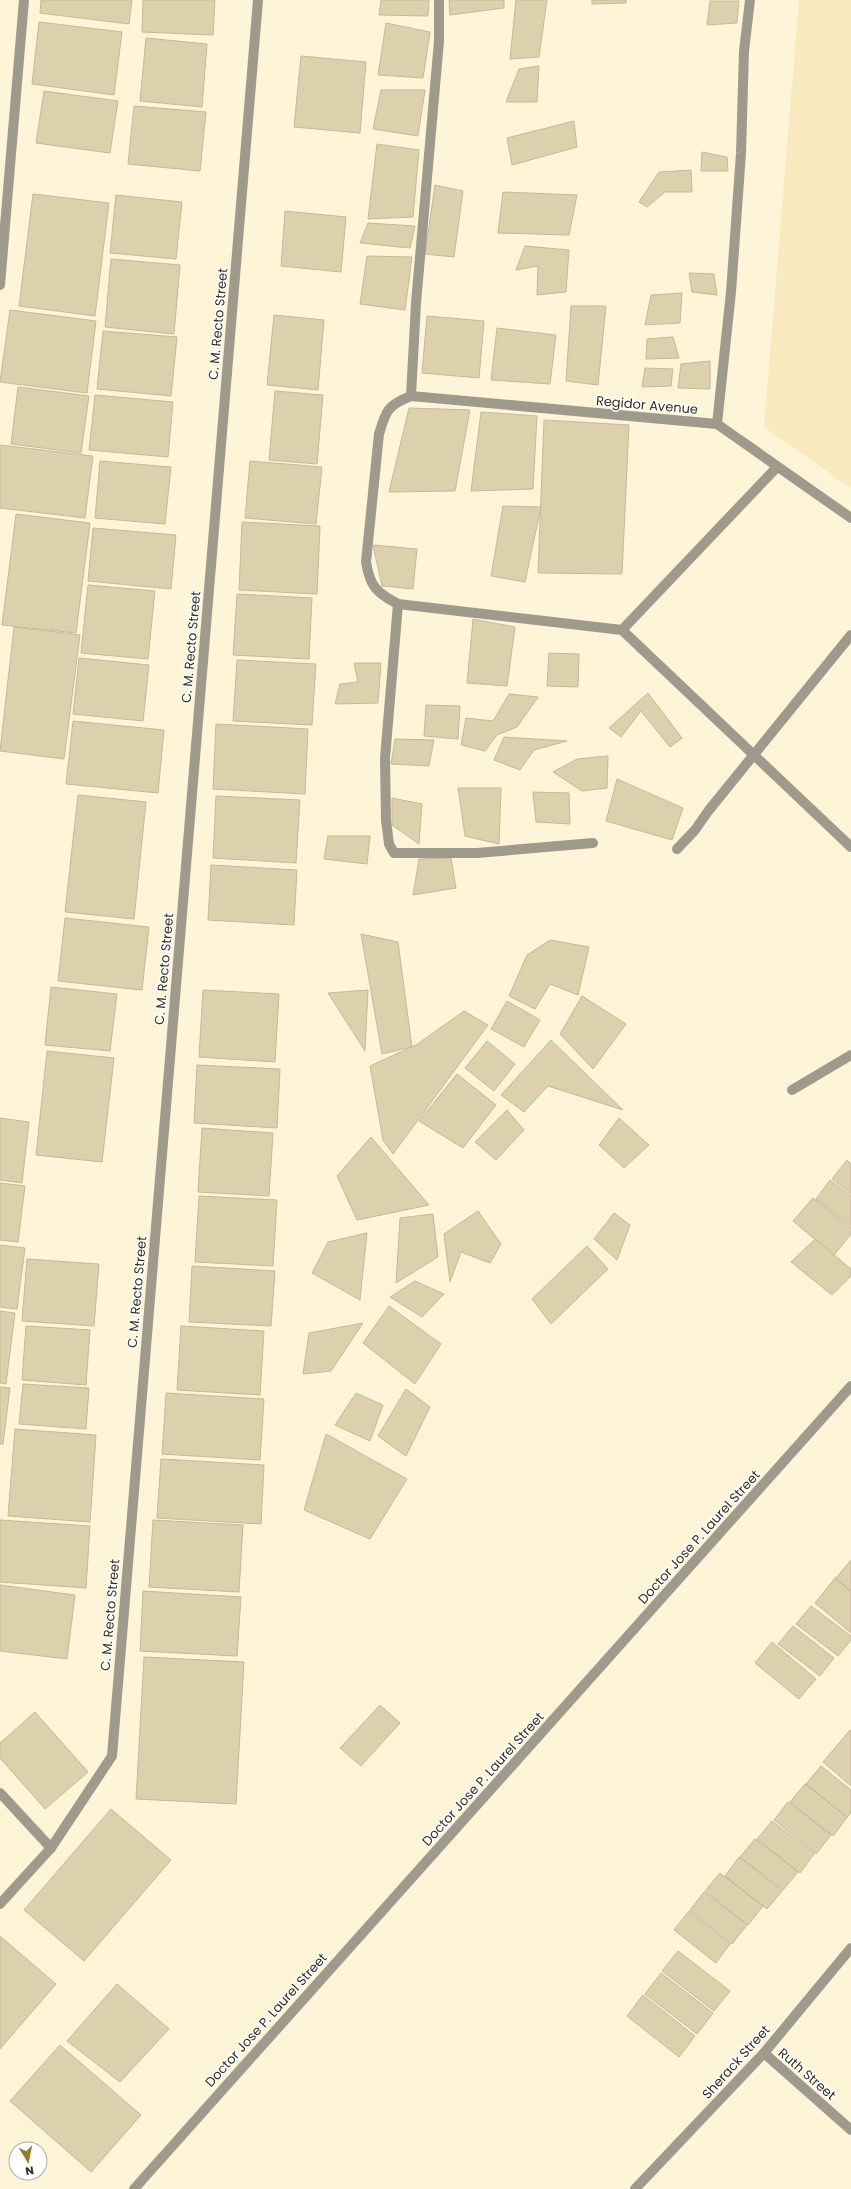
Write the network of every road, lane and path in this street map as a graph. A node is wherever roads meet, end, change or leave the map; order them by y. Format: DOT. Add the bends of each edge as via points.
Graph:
graph roads {
  1 [pos="24,0"];
  2 [pos="258,0"];
  3 [pos="439,0"];
  4 [pos="750,0"];
  5 [pos="0,285"];
  6 [pos="411,396"];
  7 [pos="717,424"];
  8 [pos="777,467"];
  9 [pos="851,518"];
  10 [pos="398,604"];
  11 [pos="622,630"];
  12 [pos="851,634"];
  13 [pos="753,754"];
  14 [pos="593,843"];
  15 [pos="851,847"];
  16 [pos="677,849"];
  17 [pos="851,1055"];
  18 [pos="792,1090"];
  19 [pos="851,1386"];
  20 [pos="0,1793"];
  21 [pos="51,1848"];
  22 [pos="0,1904"];
  23 [pos="851,1948"];
  24 [pos="764,2053"];
  25 [pos="851,2130"];
  26 [pos="134,2189"];
  27 [pos="635,2189"];
  1 -- 5 [label="street"];
  2 -- 21 [label="street, C. M. Recto Street" via="112,1756"];
  3 -- 6 [label="street" via="439,41 416,303"];
  4 -- 7 [label="street" via="744,51 741,153 731,292"];
  6 -- 7 [label="street, Regidor Avenue"];
  6 -- 10 [label="street" via="394,402 385,416 379,434 366,562 368,577 378,594"];
  7 -- 8 [label="street"];
  8 -- 9 [label="street"];
  8 -- 11 [label="street"];
  10 -- 11 [label="street"];
  10 -- 14 [label="street" via="386,758 386,820 389,844 394,853 477,853"];
  11 -- 13 [label="street"];
  12 -- 13 [label="street"];
  13 -- 15 [label="street"];
  13 -- 16 [label="street" via="695,830"];
  17 -- 18 [label="street"];
  19 -- 26 [label="street, Doctor Jose P. Laurel Street"];
  20 -- 21 [label="street"];
  21 -- 22 [label="street, C. M. Recto Street"];
  23 -- 24 [label="street, Sherack Street"];
  24 -- 25 [label="street, Ruth Street"];
  24 -- 27 [label="street, Sherack Street"];
}
